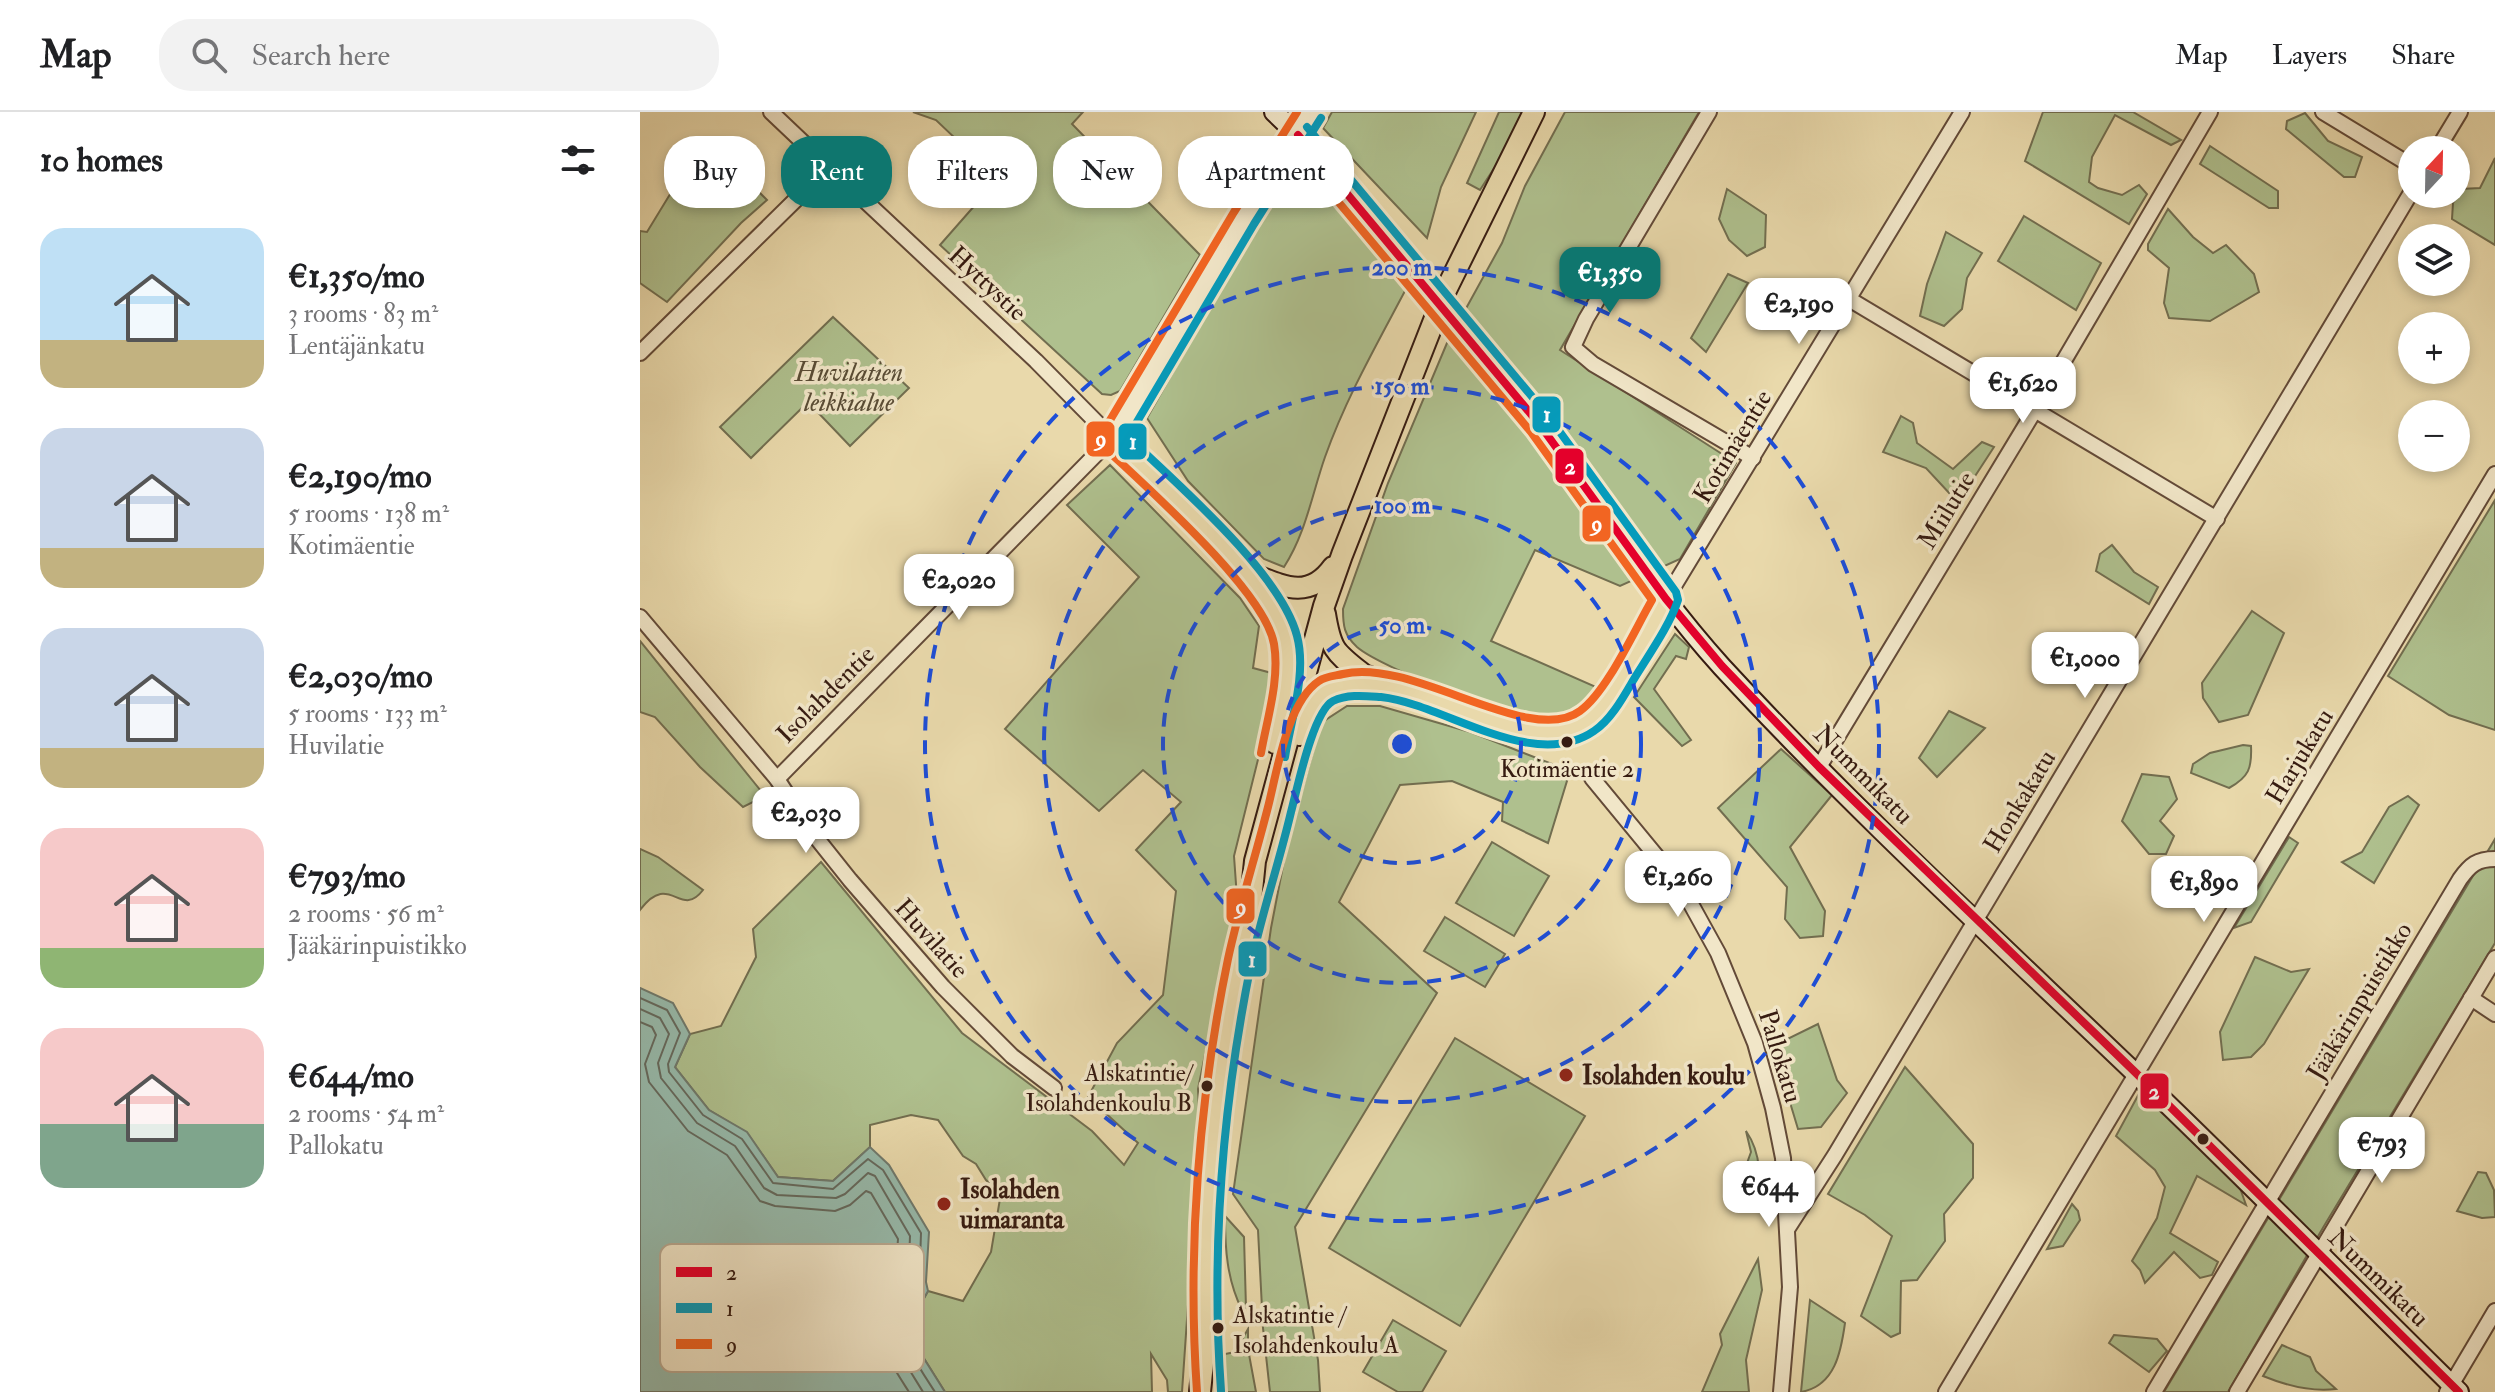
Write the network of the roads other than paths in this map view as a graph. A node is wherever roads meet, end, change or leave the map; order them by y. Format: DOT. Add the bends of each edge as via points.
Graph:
graph roads {
  1 [pos="771,112"];
  2 [pos="1274,112"];
  3 [pos="1311,112"];
  4 [pos="1534,112"];
  5 [pos="1709,112"];
  6 [pos="1962,112"];
  7 [pos="2210,112"];
  8 [pos="2323,112"];
  9 [pos="2460,112"];
  10 [pos="1298,135"];
  11 [pos="796,136"];
  12 [pos="2445,136"];
  13 [pos="2398,158"];
  14 [pos="787,208"];
  15 [pos="873,208"];
  16 [pos="2402,208"];
  17 [pos="1849,299"];
  18 [pos="640,353"];
  19 [pos="2035,410"];
  20 [pos="1112,438"];
  21 [pos="1753,458"];
  22 [pos="2495,474"];
  23 [pos="2217,519"];
  24 [pos="1342,555"];
  25 [pos="1245,571"];
  26 [pos="1666,599"];
  27 [pos="1324,606"];
  28 [pos="640,617"];
  29 [pos="1399,687"];
  30 [pos="1819,767"];
  31 [pos="1592,778"];
  32 [pos="777,779"];
  33 [pos="2495,859"];
  34 [pos="1255,861"];
  35 [pos="1249,920"];
  36 [pos="1976,920"];
  37 [pos="2495,958"];
  38 [pos="2471,998"];
  39 [pos="2495,1014"];
  40 [pos="2136,1073"];
  41 [pos="1054,1088"];
  42 [pos="2266,1203"];
  43 [pos="1788,1228"];
  44 [pos="2318,1255"];
  45 [pos="2495,1311"];
  46 [pos="1205,1343"];
  47 [pos="2452,1390"];
  48 [pos="1200,1392"];
  49 [pos="1209,1392"];
  50 [pos="1781,1392"];
  51 [pos="1946,1392"];
  52 [pos="2154,1392"];
  53 [pos="2237,1392"];
  1 -- 11 [label="street, Hyttystie"];
  2 -- 10 [label="street, Nummikatu"];
  3 -- 10 [label="street, Isolahdentie"];
  4 -- 24 [label="main road" via="1446,290"];
  5 -- 21 [label="street" via="1573,347"];
  6 -- 17 [label="street, Kotimäentie"];
  7 -- 19 [label="street, Miilutie"];
  8 -- 13 [label="street"];
  9 -- 12 [label="street"];
  10 -- 20 [label="street, Isolahdentie"];
  10 -- 26 [label="street, Nummikatu, bridge" via="1540,425"];
  14 -- 18 [label="street"];
  15 -- 20 [label="street, Hyttystie"];
  16 -- 23 [label="street, Honkakatu"];
  17 -- 19 [label="street"];
  17 -- 21 [label="street, Kotimäentie"];
  19 -- 23 [label="street"];
  19 -- 30 [label="street, Miilutie"];
  20 -- 25 [label="main road"];
  20 -- 32 [label="street, Isolahdentie"];
  21 -- 26 [label="street, Kotimäentie"];
  22 -- 40 [label="street, Harjukatu"];
  23 -- 36 [label="street, Honkakatu"];
  24 -- 25 [label="main road" via="1311,587 1292,589"];
  24 -- 27 [label="main road"];
  25 -- 34 [label="main road" via="1281,620 1286,640 1286,675"];
  26 -- 29 [label="main road" via="1606,700 1586,723 1566,734 1511,726"];
  26 -- 30 [label="street, Nummikatu"];
  27 -- 29 [label="main road" via="1329,643 1364,675"];
  27 -- 34 [label="main road"];
  28 -- 32 [label="street, Huvilatie"];
  29 -- 35 [label="main road" via="1346,684 1325,691 1315,703 1296,747"];
  30 -- 36 [label="street, Nummikatu"];
  31 -- 43 [label="street, Pallokatu" via="1681,886 1718,953 1752,1034 1773,1108"];
  32 -- 41 [label="street, Huvilatie" via="850,880 943,987 1012,1056"];
  33 -- 42 [label="street, Jääkärinpuistikko" via="2469,866 2460,879"];
  34 -- 35 [label="main road"];
  35 -- 46 [label="main road" via="1226,1027 1215,1120"];
  36 -- 40 [label="street, Nummikatu"];
  36 -- 43 [label="street, Honkakatu"];
  37 -- 38 [label="street"];
  38 -- 39 [label="street"];
  38 -- 44 [label="street"];
  40 -- 42 [label="street, Nummikatu"];
  40 -- 51 [label="street, Harjukatu"];
  42 -- 44 [label="street, Nummikatu"];
  42 -- 52 [label="street, Jääkärinpuistikko"];
  43 -- 50 [label="street, Pallokatu" via="1790,1287"];
  44 -- 47 [label="street, Nummikatu"];
  44 -- 53 [label="street"];
  45 -- 47 [label="street"];
  46 -- 48 [label="main road"];
  46 -- 49 [label="main road"];
}
